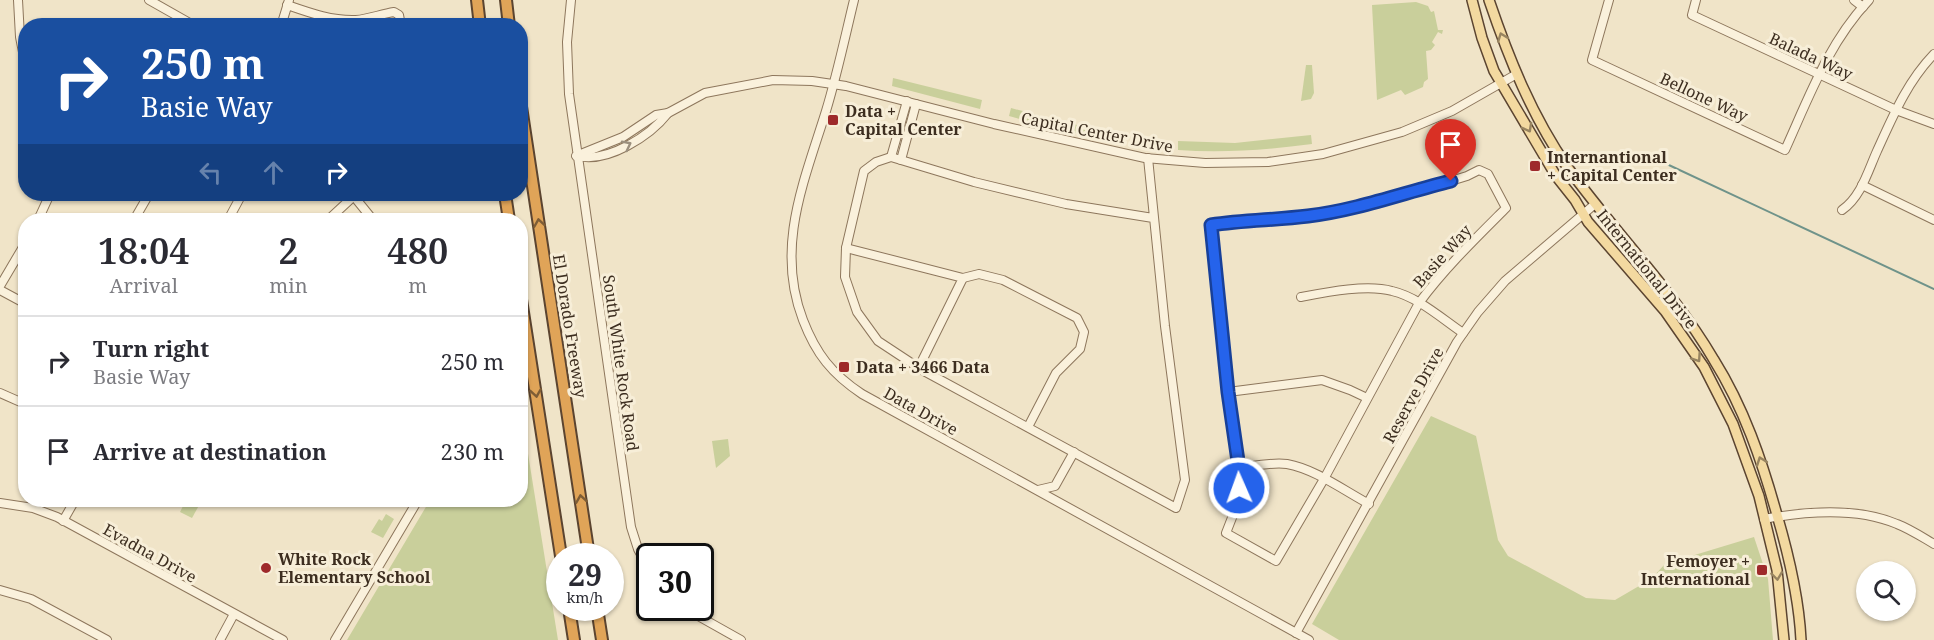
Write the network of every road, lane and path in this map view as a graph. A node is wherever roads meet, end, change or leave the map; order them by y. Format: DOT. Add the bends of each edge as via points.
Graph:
graph roads {
  1 [pos="18,0"];
  2 [pos="150,0"];
  3 [pos="477,0"];
  4 [pos="506,0"];
  5 [pos="571,0"];
  6 [pos="854,0"];
  7 [pos="1472,0"];
  8 [pos="1489,0"];
  9 [pos="1609,0"];
  10 [pos="1696,0"];
  11 [pos="1854,0"];
  12 [pos="1869,0"];
  13 [pos="288,3"];
  14 [pos="1863,7"];
  15 [pos="19,18"];
  16 [pos="181,18"];
  17 [pos="283,18"];
  18 [pos="331,18"];
  19 [pos="368,18"];
  20 [pos="400,18"];
  21 [pos="479,18"];
  22 [pos="508,18"];
  23 [pos="1934,54"];
  24 [pos="1515,75"];
  25 [pos="1819,75"];
  26 [pos="1503,83"];
  27 [pos="834,84"];
  28 [pos="907,101"];
  29 [pos="916,104"];
  30 [pos="1896,110"];
  31 [pos="1934,124"];
  32 [pos="528,153"];
  33 [pos="576,156"];
  34 [pos="891,157"];
  35 [pos="1148,158"];
  36 [pos="901,160"];
  37 [pos="1862,185"];
  38 [pos="347,201"];
  39 [pos="1595,204"];
  40 [pos="1842,210"];
  41 [pos="335,213"];
  42 [pos="1584,213"];
  43 [pos="1153,218"];
  44 [pos="1934,220"];
  45 [pos="846,248"];
  46 [pos="18,256"];
  47 [pos="963,278"];
  48 [pos="0,288"];
  49 [pos="1301,297"];
  50 [pos="18,299"];
  51 [pos="1419,303"];
  52 [pos="1463,333"];
  53 [pos="528,344"];
  54 [pos="918,367"];
  55 [pos="1228,392"];
  56 [pos="0,393"];
  57 [pos="1367,398"];
  58 [pos="18,401"];
  59 [pos="1028,427"];
  60 [pos="1074,452"];
  61 [pos="1239,468"];
  62 [pos="1324,479"];
  63 [pos="1038,490"];
  64 [pos="0,503"];
  65 [pos="1368,504"];
  66 [pos="18,506"];
  67 [pos="26,507"];
  68 [pos="71,507"];
  69 [pos="414,507"];
  70 [pos="1778,517"];
  71 [pos="1764,519"];
  72 [pos="63,521"];
  73 [pos="559,543"];
  74 [pos="587,543"];
  75 [pos="636,543"];
  76 [pos="1934,544"];
  77 [pos="0,590"];
  78 [pos="234,614"];
  79 [pos="571,621"];
  80 [pos="599,621"];
  81 [pos="707,621"];
  82 [pos="1296,633"];
  83 [pos="107,640"];
  84 [pos="220,640"];
  85 [pos="284,640"];
  86 [pos="335,640"];
  87 [pos="574,640"];
  88 [pos="602,640"];
  89 [pos="741,640"];
  90 [pos="1309,640"];
  91 [pos="1784,640"];
  92 [pos="1801,640"];
  1 -- 15 [label="street"];
  2 -- 16 [label="street"];
  3 -- 21 [label="highway"];
  4 -- 22 [label="highway"];
  5 -- 33 [label="street, South White Rock Road" via="567,66"];
  6 -- 27 [label="street, Data Drive"];
  7 -- 26 [label="main road, International Drive" via="1494,71"];
  24 -- 8 [label="main road, International Drive, one-way"];
  9 -- 25 [label="street, Bellone Way" via="1593,60 1785,150"];
  10 -- 25 [label="street, Balada Way" via="1692,15"];
  11 -- 14 [label="street"];
  12 -- 14 [label="street"];
  13 -- 17 [label="street"];
  13 -- 18 [label="street"];
  14 -- 25 [label="street" via="1840,37"];
  19 -- 20 [label="street" via="394,12"];
  23 -- 30 [label="street" via="1914,78"];
  24 -- 26 [label="street, Capital Center Drive"];
  24 -- 39 [label="main road, International Drive" via="1567,166"];
  25 -- 30 [label="street, Balada Way"];
  26 -- 35 [label="street, Capital Center Drive" via="1427,123 1323,154 1241,164"];
  26 -- 42 [label="main road, International Drive, one-way" via="1556,176"];
  27 -- 28 [label="street, Capital Center Drive"];
  27 -- 33 [label="street, Capital Center Drive" via="756,82 705,93 656,115 623,137"];
  27 -- 63 [label="street, Data Drive" via="795,211 790,254 794,292 813,345 839,378 862,394"];
  28 -- 29 [label="street, Capital Center Drive"];
  28 -- 34 [label="street"];
  29 -- 35 [label="street, Capital Center Drive"];
  29 -- 36 [label="street"];
  30 -- 31 [label="street, Balada Way"];
  30 -- 37 [label="street"];
  74 -- 32 [label="highway, El Dorado Freeway, one-way"];
  33 -- 75 [label="street, South White Rock Road"];
  34 -- 36 [label="street"];
  34 -- 45 [label="street" via="864,171"];
  35 -- 43 [label="street"];
  36 -- 43 [label="street" via="1066,204"];
  37 -- 40 [label="street" via="1852,203"];
  37 -- 44 [label="street"];
  38 -- 41 [label="street"];
  39 -- 42 [label="street, Reserve Drive"];
  70 -- 39 [label="main road, International Drive, one-way" via="1755,445 1717,364 1651,269"];
  42 -- 52 [label="street, Reserve Drive" via="1505,281"];
  42 -- 71 [label="main road, International Drive, one-way" via="1665,311 1704,367 1733,424"];
  43 -- 60 [label="street" via="1185,480 1176,508"];
  45 -- 47 [label="street"];
  45 -- 54 [label="street" via="845,277 858,312 878,341"];
  46 -- 48 [label="street"];
  47 -- 54 [label="street"];
  47 -- 59 [label="street" via="979,274 1003,280 1077,318 1084,332 1080,349 1056,373"];
  48 -- 50 [label="street"];
  49 -- 51 [label="street" via="1372,288 1395,291"];
  51 -- 52 [label="street"];
  51 -- 55 [label="street, Basie Way" via="1506,208 1488,174 1479,170 1342,210 1211,225"];
  51 -- 57 [label="street, Basie Way"];
  52 -- 65 [label="street, Reserve Drive"];
  53 -- 73 [label="highway, one-way"];
  54 -- 59 [label="street"];
  55 -- 57 [label="street" via="1322,380"];
  55 -- 61 [label="street, Basie Way"];
  56 -- 58 [label="street"];
  57 -- 62 [label="street, Basie Way"];
  59 -- 60 [label="street"];
  60 -- 63 [label="street" via="1054,486"];
  61 -- 62 [label="street" via="1286,464"];
  61 -- 62 [label="street, Basie Way" via="1236,510 1226,533 1276,561"];
  62 -- 65 [label="street"];
  63 -- 82 [label="street, Data Drive"];
  64 -- 66 [label="street, Evadna Drive"];
  65 -- 82 [label="street, Reserve Drive"];
  67 -- 72 [label="street, Evadna Drive"];
  68 -- 72 [label="street"];
  69 -- 86 [label="street"];
  70 -- 71 [label="street"];
  70 -- 76 [label="street" via="1827,513 1874,517 1897,524"];
  70 -- 92 [label="main road, International Drive" via="1790,564"];
  71 -- 91 [label="main road, International Drive, one-way" via="1777,570"];
  72 -- 78 [label="street, Evadna Drive"];
  77 -- 83 [label="street" via="31,599"];
  78 -- 84 [label="street"];
  78 -- 85 [label="street, Evadna Drive"];
  79 -- 87 [label="highway"];
  80 -- 88 [label="highway"];
  81 -- 89 [label="street"];
  82 -- 90 [label="street, Data Drive"];
}
